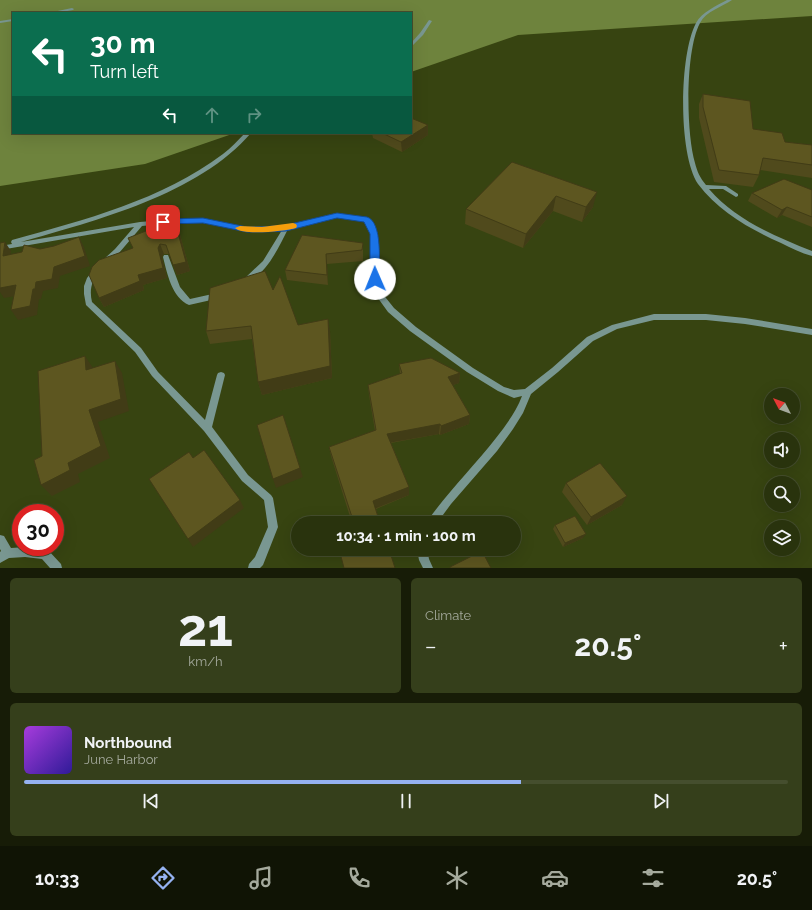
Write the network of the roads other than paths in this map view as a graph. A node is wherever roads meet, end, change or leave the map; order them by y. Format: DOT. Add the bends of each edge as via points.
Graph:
graph roads {
  1 [pos="730,0"];
  2 [pos="72,9"];
  3 [pos="56,12"];
  4 [pos="12,20"];
  5 [pos="430,20"];
  6 [pos="0,22"];
  7 [pos="412,45"];
  8 [pos="247,134"];
  9 [pos="704,186"];
  10 [pos="736,195"];
  11 [pos="140,224"];
  12 [pos="286,228"];
  13 [pos="0,247"];
  14 [pos="812,254"];
  15 [pos="166,257"];
  16 [pos="238,286"];
  17 [pos="227,293"];
  18 [pos="812,332"];
  19 [pos="221,375"];
  20 [pos="527,392"];
  21 [pos="207,428"];
  22 [pos="437,516"];
  23 [pos="0,540"];
  24 [pos="4,555"];
  25 [pos="423,556"];
  26 [pos="57,568"];
  27 [pos="253,568"];
  28 [pos="428,568"];
  1 -- 9 [label="street" via="712,10 699,22 691,52 685,100 690,158 696,176"];
  2 -- 3 [label="street"];
  4 -- 6 [label="street"];
  5 -- 7 [label="street"];
  8 -- 13 [label="street" via="224,156 179,184 122,209"];
  9 -- 10 [label="street" via="724,187"];
  9 -- 14 [label="street" via="726,209"];
  11 -- 12 [label="street" via="190,220 247,230"];
  11 -- 13 [label="street"];
  11 -- 21 [label="street" via="91,277 86,292 89,303 138,350 155,374"];
  12 -- 16 [label="street" via="260,271"];
  12 -- 20 [label="street" via="337,215 367,219 375,234 375,279 379,294 391,310 413,330 501,389 514,394"];
  15 -- 17 [label="street" via="174,286 189,302"];
  18 -- 20 [label="street" via="706,317 654,317 615,327 590,339"];
  19 -- 21 [label="street"];
  20 -- 22 [label="street" via="518,415 487,457"];
  21 -- 27 [label="street" via="245,478 268,498 273,527 259,561"];
  23 -- 24 [label="street"];
  24 -- 26 [label="street" via="25,552 44,554"];
  25 -- 28 [label="street"];
}
